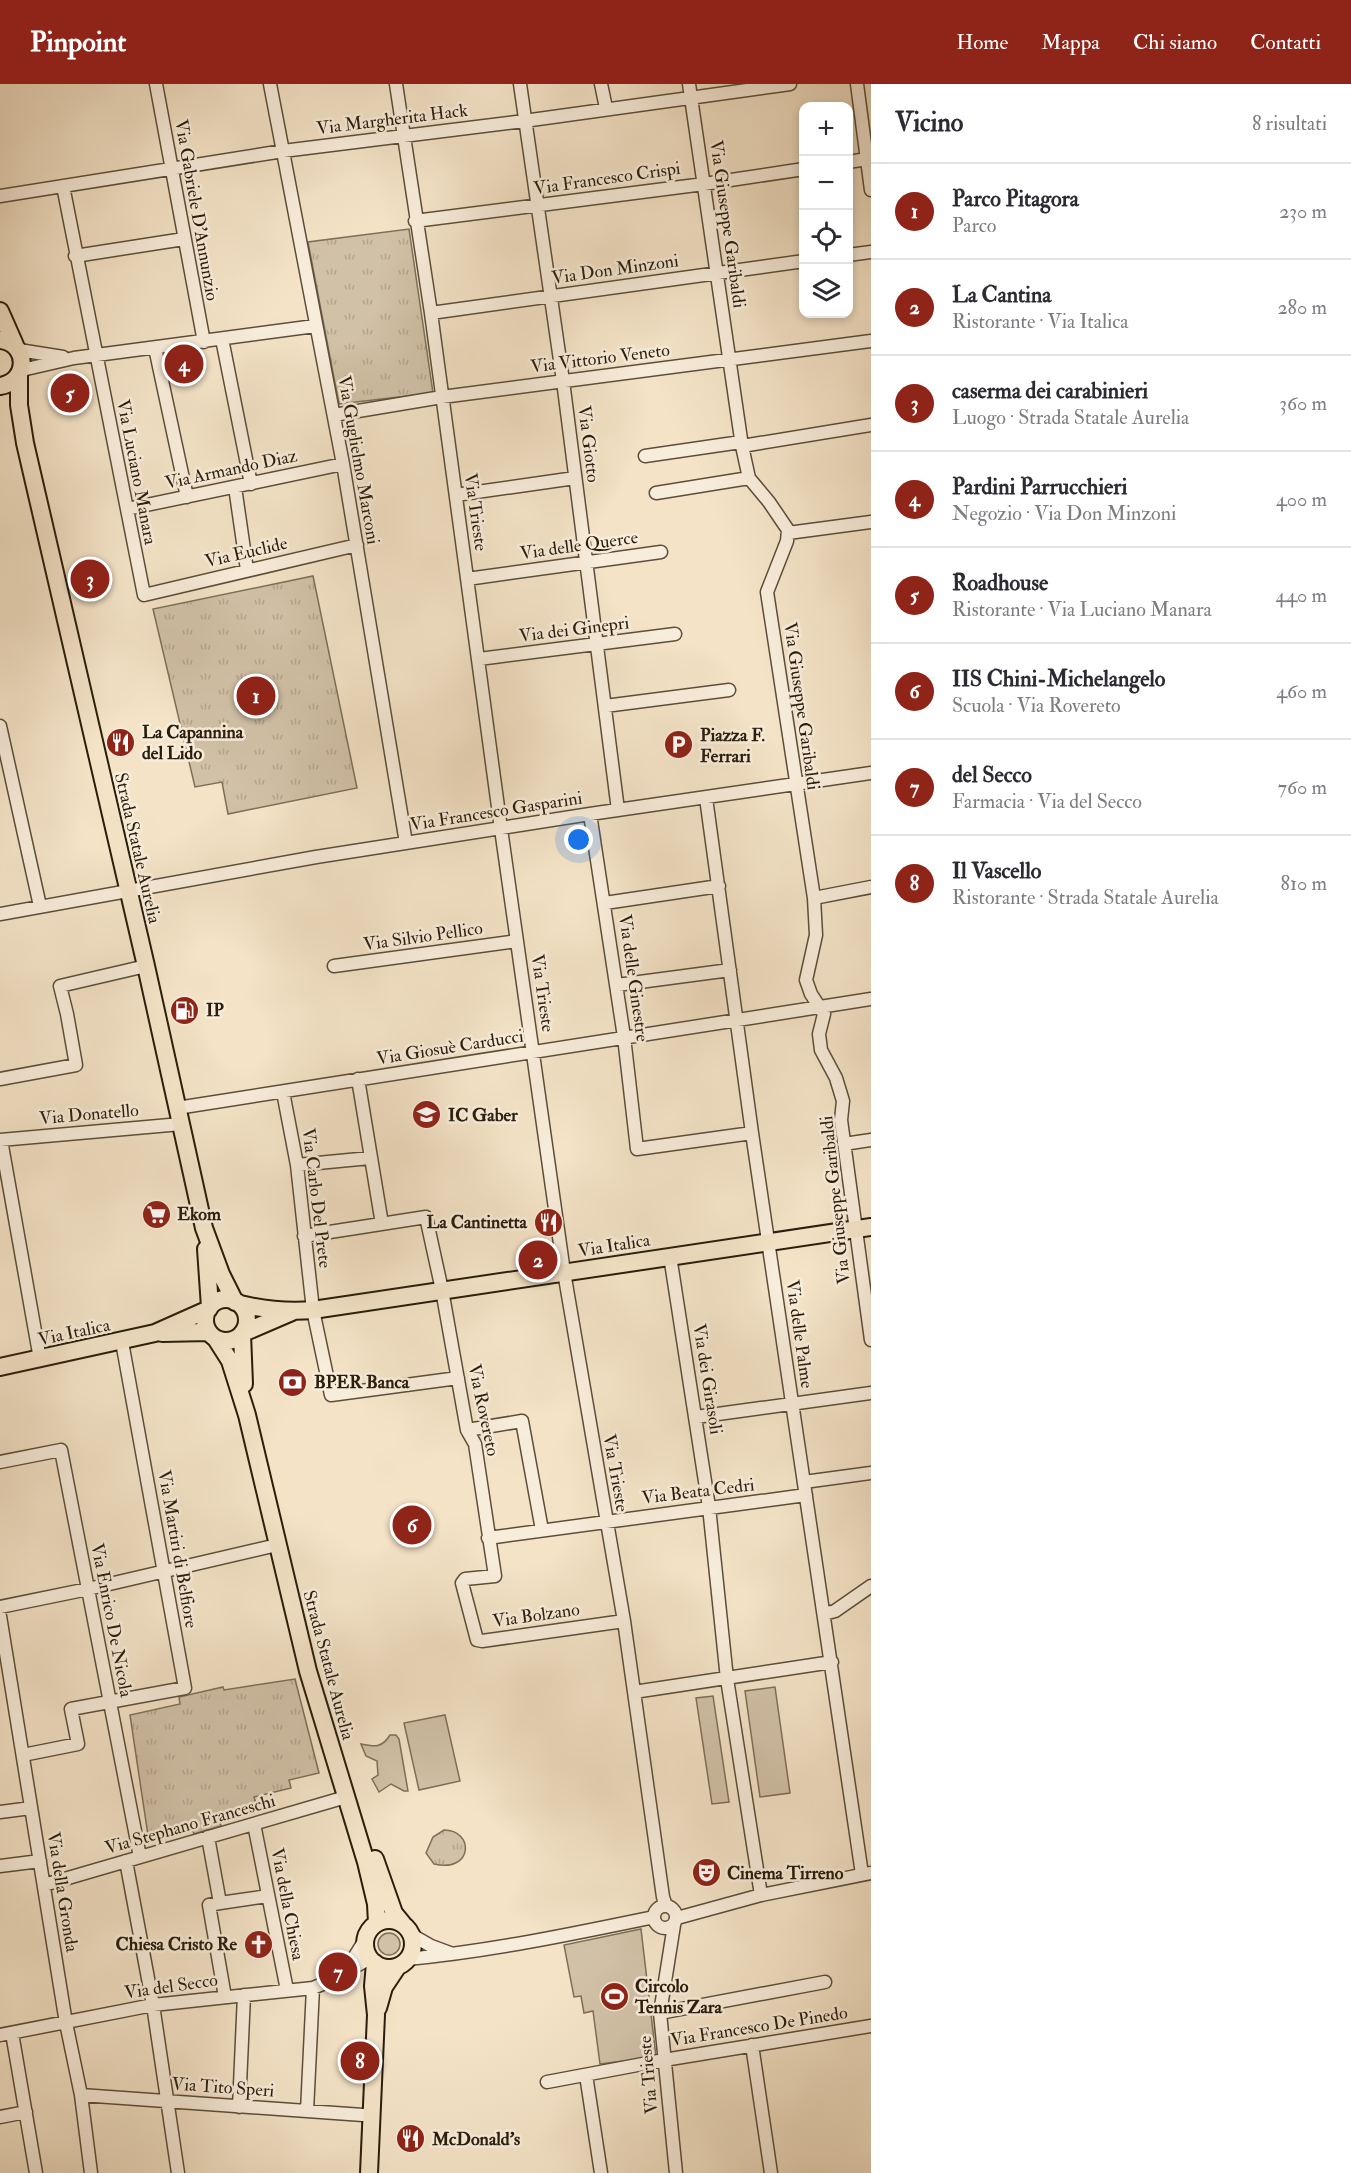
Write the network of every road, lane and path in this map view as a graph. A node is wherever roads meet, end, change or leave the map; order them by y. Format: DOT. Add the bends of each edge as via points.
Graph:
graph roads {
  1 [pos="156,84"];
  2 [pos="270,84"];
  3 [pos="396,84"];
  4 [pos="520,84"];
  5 [pos="601,84"];
  6 [pos="689,84"];
  7 [pos="790,84"];
  8 [pos="857,84"];
  9 [pos="745,87"];
  10 [pos="691,98"];
  11 [pos="606,108"];
  12 [pos="524,121"];
  13 [pos="403,136"];
  14 [pos="282,151"];
  15 [pos="867,159"];
  16 [pos="853,161"];
  17 [pos="171,168"];
  18 [pos="799,170"];
  19 [pos="704,184"];
  20 [pos="63,186"];
  21 [pos="871,190"];
  22 [pos="0,196"];
  23 [pos="537,206"];
  24 [pos="415,221"];
  25 [pos="184,239"];
  26 [pos="871,252"];
  27 [pos="853,254"];
  28 [pos="75,256"];
  29 [pos="799,262"];
  30 [pos="717,273"];
  31 [pos="551,296"];
  32 [pos="0,311"];
  33 [pos="431,313"];
  34 [pos="315,326"];
  35 [pos="222,339"];
  36 [pos="871,341"];
  37 [pos="204,342"];
  38 [pos="11,345"];
  39 [pos="155,348"];
  40 [pos="96,356"];
  41 [pos="74,358"];
  42 [pos="729,360"];
  43 [pos="21,372"];
  44 [pos="563,381"];
  45 [pos="0,386"];
  46 [pos="0,391"];
  47 [pos="442,397"];
  48 [pos="334,415"];
  49 [pos="871,425"];
  50 [pos="25,443"];
  51 [pos="741,444"];
  52 [pos="645,456"];
  53 [pos="343,464"];
  54 [pos="574,478"];
  55 [pos="749,478"];
  56 [pos="251,484"];
  57 [pos="235,487"];
  58 [pos="656,493"];
  59 [pos="456,495"];
  60 [pos="187,497"];
  61 [pos="127,509"];
  62 [pos="871,522"];
  63 [pos="788,533"];
  64 [pos="357,545"];
  65 [pos="661,552"];
  66 [pos="586,561"];
  67 [pos="247,570"];
  68 [pos="467,579"];
  69 [pos="144,595"];
  70 [pos="675,634"];
  71 [pos="597,644"];
  72 [pos="479,659"];
  73 [pos="729,690"];
  74 [pos="605,706"];
  75 [pos="0,726"];
  76 [pos="871,773"];
  77 [pos="795,784"];
  78 [pos="706,798"];
  79 [pos="618,810"];
  80 [pos="590,814"];
  81 [pos="501,829"];
  82 [pos="406,843"];
  83 [pos="719,886"];
  84 [pos="871,887"];
  85 [pos="127,890"];
  86 [pos="814,898"];
  87 [pos="605,903"];
  88 [pos="40,906"];
  89 [pos="0,914"];
  90 [pos="518,941"];
  91 [pos="146,966"];
  92 [pos="334,966"];
  93 [pos="730,970"];
  94 [pos="617,985"];
  95 [pos="871,999"];
  96 [pos="820,1007"];
  97 [pos="737,1020"];
  98 [pos="624,1037"];
  99 [pos="533,1053"];
  100 [pos="0,1078"];
  101 [pos="360,1079"];
  102 [pos="284,1092"];
  103 [pos="179,1116"];
  104 [pos="752,1134"];
  105 [pos="0,1140"];
  106 [pos="871,1140"];
  107 [pos="844,1144"];
  108 [pos="370,1158"];
  109 [pos="297,1165"];
  110 [pos="382,1224"];
  111 [pos="204,1228"];
  112 [pos="863,1228"];
  113 [pos="304,1236"];
  114 [pos="769,1242"];
  115 [pos="670,1256"];
  116 [pos="564,1272"];
  117 [pos="442,1290"];
  118 [pos="237,1303"];
  119 [pos="210,1308"];
  120 [pos="313,1310"];
  121 [pos="292,1312"];
  122 [pos="870,1323"];
  123 [pos="155,1333"];
  124 [pos="243,1333"];
  125 [pos="213,1335"];
  126 [pos="871,1340"];
  127 [pos="122,1342"];
  128 [pos="40,1359"];
  129 [pos="0,1367"];
  130 [pos="458,1378"];
  131 [pos="871,1394"];
  132 [pos="792,1404"];
  133 [pos="247,1415"];
  134 [pos="696,1417"];
  135 [pos="467,1430"];
  136 [pos="0,1462"];
  137 [pos="871,1473"];
  138 [pos="805,1489"];
  139 [pos="709,1507"];
  140 [pos="606,1521"];
  141 [pos="542,1530"];
  142 [pos="488,1538"];
  143 [pos="277,1545"];
  144 [pos="164,1572"];
  145 [pos="871,1586"];
  146 [pos="88,1589"];
  147 [pos="0,1607"];
  148 [pos="824,1614"];
  149 [pos="0,1616"];
  150 [pos="624,1621"];
  151 [pos="832,1662"];
  152 [pos="727,1678"];
  153 [pos="634,1692"];
  154 [pos="110,1702"];
  155 [pos="321,1712"];
  156 [pos="23,1755"];
  157 [pos="346,1797"];
  158 [pos="31,1808"];
  159 [pos="0,1812"];
  160 [pos="254,1824"];
  161 [pos="208,1837"];
  162 [pos="140,1857"];
  163 [pos="40,1861"];
  164 [pos="126,1861"];
  165 [pos="0,1866"];
  166 [pos="867,1874"];
  167 [pos="44,1885"];
  168 [pos="761,1895"];
  169 [pos="268,1896"];
  170 [pos="220,1904"];
  171 [pos="672,1914"];
  172 [pos="657,1922"];
  173 [pos="377,1923"];
  174 [pos="407,1929"];
  175 [pos="365,1940"];
  176 [pos="454,1955"];
  177 [pos="372,1961"];
  178 [pos="402,1962"];
  179 [pos="345,1973"];
  180 [pos="666,1974"];
  181 [pos="825,1982"];
  182 [pos="313,1988"];
  183 [pos="287,1990"];
  184 [pos="244,1995"];
  185 [pos="225,1997"];
  186 [pos="153,2004"];
  187 [pos="660,2013"];
  188 [pos="376,2015"];
  189 [pos="66,2023"];
  190 [pos="871,2026"];
  191 [pos="6,2034"];
  192 [pos="752,2045"];
  193 [pos="664,2060"];
  194 [pos="586,2075"];
  195 [pos="547,2082"];
  196 [pos="81,2095"];
  197 [pos="167,2101"];
  198 [pos="239,2107"];
  199 [pos="307,2111"];
  200 [pos="26,2112"];
  201 [pos="363,2115"];
  202 [pos="0,2117"];
  203 [pos="36,2173"];
  204 [pos="91,2173"];
  205 [pos="178,2173"];
  206 [pos="369,2173"];
  207 [pos="601,2173"];
  208 [pos="676,2173"];
  209 [pos="771,2173"];
  1 -- 17 [label="street, Via Gabriele D'Annunzio"];
  2 -- 14 [label="street, Via Guglielmo Marconi"];
  3 -- 13 [label="street, Via Trieste"];
  4 -- 12 [label="street, Via Giotto"];
  5 -- 11 [label="street"];
  6 -- 10 [label="street, Via Giuseppe Garibaldi"];
  7 -- 9 [label="street, Via Margherita Hack"];
  8 -- 15 [label="street"];
  9 -- 10 [label="street, Via Margherita Hack"];
  10 -- 11 [label="street, Via Margherita Hack"];
  10 -- 19 [label="street, Via Giuseppe Garibaldi"];
  11 -- 12 [label="street, Via Margherita Hack"];
  12 -- 13 [label="street, Via Margherita Hack"];
  12 -- 23 [label="street, Via Giotto"];
  13 -- 14 [label="street, Via Margherita Hack"];
  13 -- 24 [label="street, Via Trieste"];
  14 -- 17 [label="street, Via Margherita Hack"];
  14 -- 34 [label="street, Via Guglielmo Marconi"];
  15 -- 16 [label="street"];
  15 -- 21 [label="street"];
  17 -- 20 [label="street, Via Margherita Hack"];
  17 -- 25 [label="street, Via Gabriele D'Annunzio"];
  18 -- 19 [label="street, Via Francesco Crispi"];
  19 -- 23 [label="street, Via Francesco Crispi"];
  19 -- 30 [label="street, Via Giuseppe Garibaldi"];
  20 -- 22 [label="street, Via Margherita Hack"];
  20 -- 28 [label="street, Via Luciano Manara"];
  23 -- 24 [label="street, Via Francesco Crispi"];
  23 -- 31 [label="street, Via Giotto"];
  24 -- 33 [label="street, Via Trieste"];
  25 -- 28 [label="street"];
  25 -- 37 [label="street, Via Gabriele D'Annunzio"];
  26 -- 27 [label="street"];
  28 -- 40 [label="street, Via Luciano Manara"];
  29 -- 30 [label="street, Via Don Minzoni"];
  30 -- 31 [label="street, Via Don Minzoni"];
  30 -- 42 [label="street, Via Giuseppe Garibaldi"];
  31 -- 33 [label="street, Via Don Minzoni"];
  31 -- 44 [label="street, Via Giotto"];
  32 -- 38 [label="main road"];
  33 -- 47 [label="street, Via Trieste"];
  34 -- 35 [label="street"];
  34 -- 48 [label="street, Via Guglielmo Marconi"];
  35 -- 37 [label="street"];
  35 -- 56 [label="street"];
  36 -- 42 [label="street, Via Vittorio Veneto"];
  37 -- 39 [label="street"];
  38 -- 41 [label="street"];
  38 -- 43 [label="main road, Strada Statale Aurelia" via="23,360"];
  39 -- 40 [label="street"];
  39 -- 60 [label="street"];
  40 -- 41 [label="street"];
  40 -- 61 [label="street, Via Luciano Manara"];
  41 -- 43 [label="street"];
  42 -- 44 [label="street, Via Vittorio Veneto"];
  42 -- 51 [label="street, Via Giuseppe Garibaldi"];
  43 -- 45 [label="main road"];
  43 -- 50 [label="main road, Strada Statale Aurelia" via="19,405"];
  44 -- 47 [label="street, Via Vittorio Veneto"];
  44 -- 54 [label="street, Via Giotto"];
  46 -- 50 [label="main road, Strada Statale Aurelia"];
  47 -- 48 [label="street, Via Vittorio Veneto"];
  47 -- 59 [label="street, Via Trieste"];
  48 -- 53 [label="street, Via Guglielmo Marconi"];
  49 -- 51 [label="street"];
  50 -- 85 [label="main road, Strada Statale Aurelia"];
  51 -- 52 [label="street"];
  51 -- 55 [label="street, Via Giuseppe Garibaldi"];
  53 -- 56 [label="street, Via Armando Diaz"];
  53 -- 64 [label="street, Via Guglielmo Marconi"];
  54 -- 59 [label="street"];
  54 -- 66 [label="street, Via Giotto"];
  55 -- 58 [label="street"];
  55 -- 63 [label="street, Via Giuseppe Garibaldi"];
  56 -- 57 [label="street, Via Armando Diaz"];
  57 -- 60 [label="street, Via Armando Diaz"];
  57 -- 67 [label="street"];
  59 -- 68 [label="street, Via Trieste"];
  60 -- 61 [label="street, Via Armando Diaz"];
  61 -- 69 [label="street, Via Luciano Manara"];
  62 -- 63 [label="street"];
  63 -- 77 [label="street, Via Giuseppe Garibaldi" via="767,592"];
  64 -- 67 [label="street, Via Euclide"];
  64 -- 82 [label="street, Via Guglielmo Marconi"];
  65 -- 66 [label="street, Via delle Querce"];
  66 -- 68 [label="street, Via delle Querce"];
  66 -- 71 [label="street, Via Giotto"];
  67 -- 69 [label="street, Via Euclide"];
  68 -- 72 [label="street, Via Trieste"];
  70 -- 71 [label="street, Via dei Ginepri"];
  71 -- 72 [label="street, Via dei Ginepri"];
  71 -- 74 [label="street, Via Giotto"];
  72 -- 81 [label="street, Via Trieste"];
  73 -- 74 [label="street"];
  74 -- 79 [label="street, Via Giotto"];
  75 -- 88 [label="street"];
  76 -- 77 [label="street, Via Francesco Gasparini"];
  77 -- 78 [label="street, Via Francesco Gasparini"];
  77 -- 86 [label="street, Via Giuseppe Garibaldi"];
  78 -- 79 [label="street, Via Francesco Gasparini"];
  78 -- 83 [label="street, Via delle Palme"];
  79 -- 80 [label="street, Via Francesco Gasparini"];
  80 -- 81 [label="street, Via Francesco Gasparini"];
  80 -- 87 [label="street, Via delle Ginestre"];
  81 -- 82 [label="street, Via Francesco Gasparini"];
  81 -- 90 [label="street, Via Trieste"];
  82 -- 85 [label="street, Via Francesco Gasparini"];
  83 -- 87 [label="street"];
  83 -- 93 [label="street, Via delle Palme"];
  84 -- 86 [label="street"];
  85 -- 88 [label="street, Via Francesco Gasparini"];
  85 -- 91 [label="main road, Strada Statale Aurelia"];
  86 -- 96 [label="street, Via Giuseppe Garibaldi" via="816,935 806,980"];
  87 -- 94 [label="street, Via delle Ginestre"];
  88 -- 89 [label="street, Via Francesco Gasparini"];
  90 -- 92 [label="street, Via Silvio Pellico"];
  90 -- 99 [label="street, Via Trieste"];
  91 -- 100 [label="street" via="60,986 76,1065"];
  91 -- 103 [label="main road, Strada Statale Aurelia"];
  93 -- 94 [label="street"];
  93 -- 97 [label="street, Via delle Palme"];
  94 -- 98 [label="street, Via delle Ginestre"];
  95 -- 96 [label="street, Via Giosuè Carducci"];
  96 -- 97 [label="street, Via Giosuè Carducci"];
  96 -- 107 [label="street, Via Giuseppe Garibaldi" via="824,1014 819,1034 821,1050 843,1101"];
  97 -- 98 [label="street, Via Giosuè Carducci"];
  97 -- 104 [label="street, Via delle Palme"];
  98 -- 99 [label="street, Via Giosuè Carducci"];
  98 -- 104 [label="street, Via delle Ginestre" via="637,1149"];
  99 -- 101 [label="street, Via Giosuè Carducci"];
  99 -- 116 [label="street, Via Trieste"];
  101 -- 102 [label="street, Via Giosuè Carducci"];
  101 -- 108 [label="street"];
  102 -- 103 [label="street, Via Giosuè Carducci"];
  102 -- 109 [label="street, Via Carlo Del Prete"];
  103 -- 105 [label="street, Via Donatello"];
  103 -- 111 [label="main road, Strada Statale Aurelia"];
  104 -- 114 [label="street, Via delle Palme"];
  105 -- 128 [label="street"];
  106 -- 107 [label="street"];
  107 -- 112 [label="street, Via Giuseppe Garibaldi"];
  108 -- 109 [label="street"];
  108 -- 110 [label="street"];
  109 -- 113 [label="street, Via Carlo Del Prete"];
  110 -- 113 [label="street"];
  110 -- 117 [label="street, Via Rovereto" via="426,1217"];
  111 -- 118 [label="main road, Strada Statale Aurelia"];
  111 -- 119 [label="main road, Strada Statale Aurelia"];
  112 -- 114 [label="main road, Via Italica"];
  112 -- 122 [label="street, Via Giuseppe Garibaldi"];
  113 -- 120 [label="street, Via Carlo Del Prete"];
  114 -- 115 [label="main road, Via Italica"];
  114 -- 132 [label="street, Via delle Palme"];
  115 -- 116 [label="main road, Via Italica"];
  115 -- 134 [label="street, Via dei Girasoli"];
  116 -- 117 [label="main road, Via Italica"];
  116 -- 140 [label="street, Via Trieste"];
  117 -- 120 [label="main road, Via Italica"];
  117 -- 130 [label="street, Via Rovereto"];
  118 -- 119 [label="main road" via="226,1299"];
  118 -- 121 [label="main road, Via Italica"];
  118 -- 124 [label="main road" via="246,1315"];
  119 -- 123 [label="main road, Via Italica"];
  119 -- 125 [label="main road" via="205,1320"];
  120 -- 121 [label="main road, Via Italica"];
  120 -- 130 [label="street, Via Carlo Del Prete" via="331,1395"];
  121 -- 124 [label="main road, Via Italica"];
  122 -- 126 [label="street, Via Giuseppe Garibaldi"];
  123 -- 125 [label="main road, Via Italica"];
  123 -- 127 [label="main road, Via Italica"];
  124 -- 125 [label="main road" via="230,1341"];
  124 -- 133 [label="main road, Strada Statale Aurelia"];
  125 -- 133 [label="main road, Strada Statale Aurelia" via="230,1361"];
  127 -- 128 [label="main road, Via Italica"];
  127 -- 144 [label="street, Via Martiri di Belfiore"];
  128 -- 129 [label="main road, Via Italica"];
  130 -- 135 [label="street, Via Rovereto"];
  131 -- 132 [label="street"];
  132 -- 134 [label="street"];
  132 -- 138 [label="street, Via delle Palme"];
  133 -- 143 [label="main road, Strada Statale Aurelia"];
  134 -- 139 [label="street, Via dei Girasoli"];
  135 -- 141 [label="street" via="522,1422"];
  135 -- 142 [label="street, Via Rovereto" via="475,1444"];
  136 -- 146 [label="street, Via Enrico De Nicola" via="61,1450"];
  137 -- 138 [label="street, Via Beata Cedri"];
  138 -- 139 [label="street, Via Beata Cedri"];
  138 -- 148 [label="street, Via delle Palme"];
  139 -- 140 [label="street, Via Beata Cedri"];
  139 -- 152 [label="street, Via dei Girasoli"];
  140 -- 141 [label="street, Via Beata Cedri"];
  140 -- 150 [label="street, Via Trieste"];
  141 -- 142 [label="street, Via Beata Cedri"];
  142 -- 150 [label="street, Via Bolzano" via="495,1576 465,1579 462,1583 477,1640"];
  143 -- 144 [label="street"];
  143 -- 155 [label="main road, Strada Statale Aurelia"];
  144 -- 146 [label="street"];
  144 -- 154 [label="street, Via Martiri di Belfiore" via="185,1688"];
  145 -- 148 [label="street" via="835,1611"];
  146 -- 147 [label="street"];
  146 -- 154 [label="street, Via Enrico De Nicola"];
  148 -- 151 [label="street, Via delle Palme"];
  149 -- 156 [label="street, Via della Gronda"];
  150 -- 153 [label="street, Via Trieste"];
  151 -- 152 [label="street"];
  151 -- 166 [label="street, Via delle Palme"];
  152 -- 153 [label="street"];
  152 -- 168 [label="street, Via dei Girasoli"];
  153 -- 171 [label="street, Via Trieste" via="663,1897"];
  154 -- 156 [label="street" via="71,1709 78,1744"];
  154 -- 162 [label="street, Via Enrico De Nicola"];
  155 -- 157 [label="main road, Strada Statale Aurelia"];
  155 -- 174 [label="main road" via="393,1913"];
  156 -- 158 [label="street, Via della Gronda"];
  157 -- 160 [label="street, Via Stephano Franceschi"];
  157 -- 173 [label="main road, Strada Statale Aurelia" via="366,1862"];
  158 -- 159 [label="street"];
  158 -- 163 [label="street, Via della Gronda"];
  160 -- 161 [label="street, Via Stephano Franceschi"];
  160 -- 169 [label="street, Via della Chiesa"];
  161 -- 162 [label="street, Via Stephano Franceschi"];
  161 -- 170 [label="street"];
  162 -- 164 [label="street, Via Stephano Franceschi"];
  163 -- 165 [label="street"];
  163 -- 167 [label="street, Via della Gronda"];
  164 -- 167 [label="street, Via Stephano Franceschi"];
  164 -- 186 [label="street"];
  166 -- 168 [label="street"];
  167 -- 189 [label="street, Via della Gronda"];
  168 -- 171 [label="street"];
  169 -- 170 [label="street"];
  169 -- 183 [label="street, Via della Chiesa"];
  170 -- 185 [label="street" via="209,1905"];
  171 -- 172 [label="street" via="667,1928"];
  171 -- 172 [label="street" via="656,1910"];
  171 -- 180 [label="street, Via Trieste"];
  172 -- 176 [label="street"];
  172 -- 180 [label="street, Via Trieste"];
  173 -- 174 [label="main road" via="390,1920"];
  173 -- 175 [label="main road"];
  174 -- 176 [label="street" via="431,1946"];
  174 -- 178 [label="main road" via="412,1947"];
  175 -- 177 [label="main road"];
  175 -- 179 [label="street"];
  176 -- 178 [label="street"];
  177 -- 178 [label="main road" via="386,1967"];
  177 -- 179 [label="street, Via del Secco"];
  177 -- 188 [label="main road"];
  178 -- 188 [label="main road" via="384,1987"];
  179 -- 182 [label="street, Via del Secco"];
  180 -- 187 [label="street, Via Trieste"];
  181 -- 187 [label="street"];
  182 -- 183 [label="street, Via del Secco"];
  182 -- 199 [label="street"];
  183 -- 184 [label="street, Via del Secco"];
  184 -- 185 [label="street, Via del Secco"];
  184 -- 198 [label="street"];
  185 -- 186 [label="street, Via del Secco"];
  186 -- 189 [label="street, Via del Secco"];
  186 -- 197 [label="street"];
  187 -- 193 [label="street, Via Trieste"];
  188 -- 206 [label="main road"];
  189 -- 191 [label="street, Via del Secco"];
  189 -- 196 [label="street, Via della Gronda"];
  190 -- 192 [label="street, Via Francesco De Pinedo"];
  191 -- 200 [label="street"];
  192 -- 193 [label="street, Via Francesco De Pinedo"];
  192 -- 209 [label="street"];
  193 -- 194 [label="street, Via Francesco De Pinedo"];
  193 -- 208 [label="street, Via Trieste"];
  194 -- 195 [label="street, Via Francesco De Pinedo"];
  194 -- 207 [label="street"];
  196 -- 197 [label="street, Via Tito Speri"];
  196 -- 204 [label="street, Via della Gronda"];
  197 -- 198 [label="street, Via Tito Speri"];
  197 -- 205 [label="street"];
  198 -- 199 [label="street, Via Tito Speri"];
  199 -- 201 [label="street, Via Tito Speri"];
  200 -- 202 [label="street"];
  200 -- 203 [label="street"];
}
